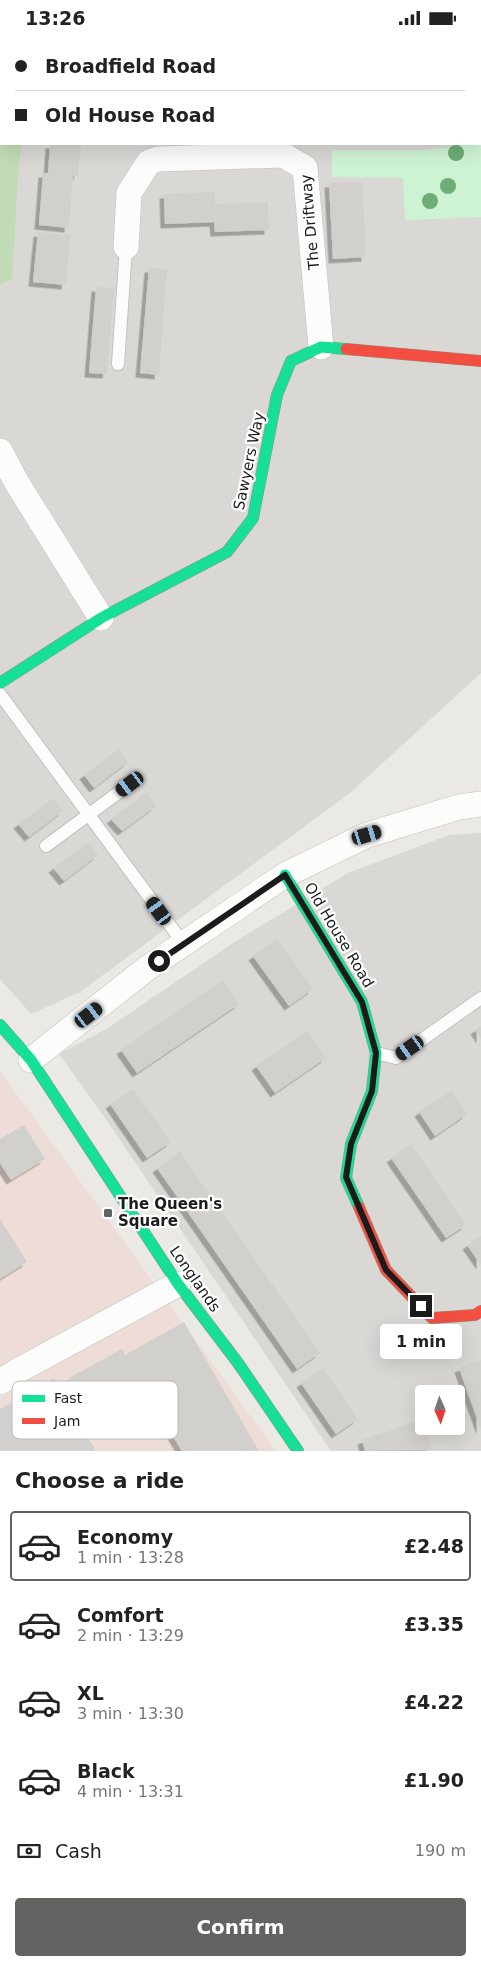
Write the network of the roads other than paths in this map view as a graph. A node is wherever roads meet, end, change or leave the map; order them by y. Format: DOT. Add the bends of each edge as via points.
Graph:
graph roads {
  1 [pos="126,247"];
  2 [pos="321,347"];
  3 [pos="481,361"];
  4 [pos="118,364"];
  5 [pos="0,451"];
  6 [pos="9,484"];
  7 [pos="101,618"];
  8 [pos="0,683"];
  9 [pos="0,694"];
  10 [pos="130,784"];
  11 [pos="481,804"];
  12 [pos="89,815"];
  13 [pos="46,846"];
  14 [pos="285,875"];
  15 [pos="183,943"];
  16 [pos="481,998"];
  17 [pos="0,1025"];
  18 [pos="376,1053"];
  19 [pos="31,1060"];
  20 [pos="178,1284"];
  21 [pos="481,1311"];
  22 [pos="0,1382"];
  23 [pos="298,1451"];
  1 -- 2 [label="street, The Driftway" via="129,193 149,162 158,159 283,155 305,168"];
  1 -- 4 [label="lane"];
  2 -- 3 [label="street"];
  2 -- 7 [label="street, Sawyers Way" via="291,361 277,395 253,518 227,552"];
  5 -- 6 [label="street"];
  6 -- 7 [label="street"];
  7 -- 8 [label="street, Sawyers Way"];
  9 -- 12 [label="lane"];
  10 -- 12 [label="lane"];
  11 -- 14 [label="street" via="459,807 367,835"];
  12 -- 13 [label="lane"];
  12 -- 15 [label="lane"];
  14 -- 15 [label="street"];
  14 -- 18 [label="street, Old House Road" via="362,1002"];
  15 -- 19 [label="street"];
  16 -- 18 [label="lane" via="396,1058"];
  17 -- 19 [label="street, Longlands"];
  18 -- 21 [label="street, Old House Road" via="372,1091 351,1144 346,1177 386,1270 432,1318 474,1315"];
  19 -- 20 [label="street, Longlands"];
  20 -- 22 [label="street"];
  20 -- 23 [label="street, Longlands" via="238,1363"];
}
